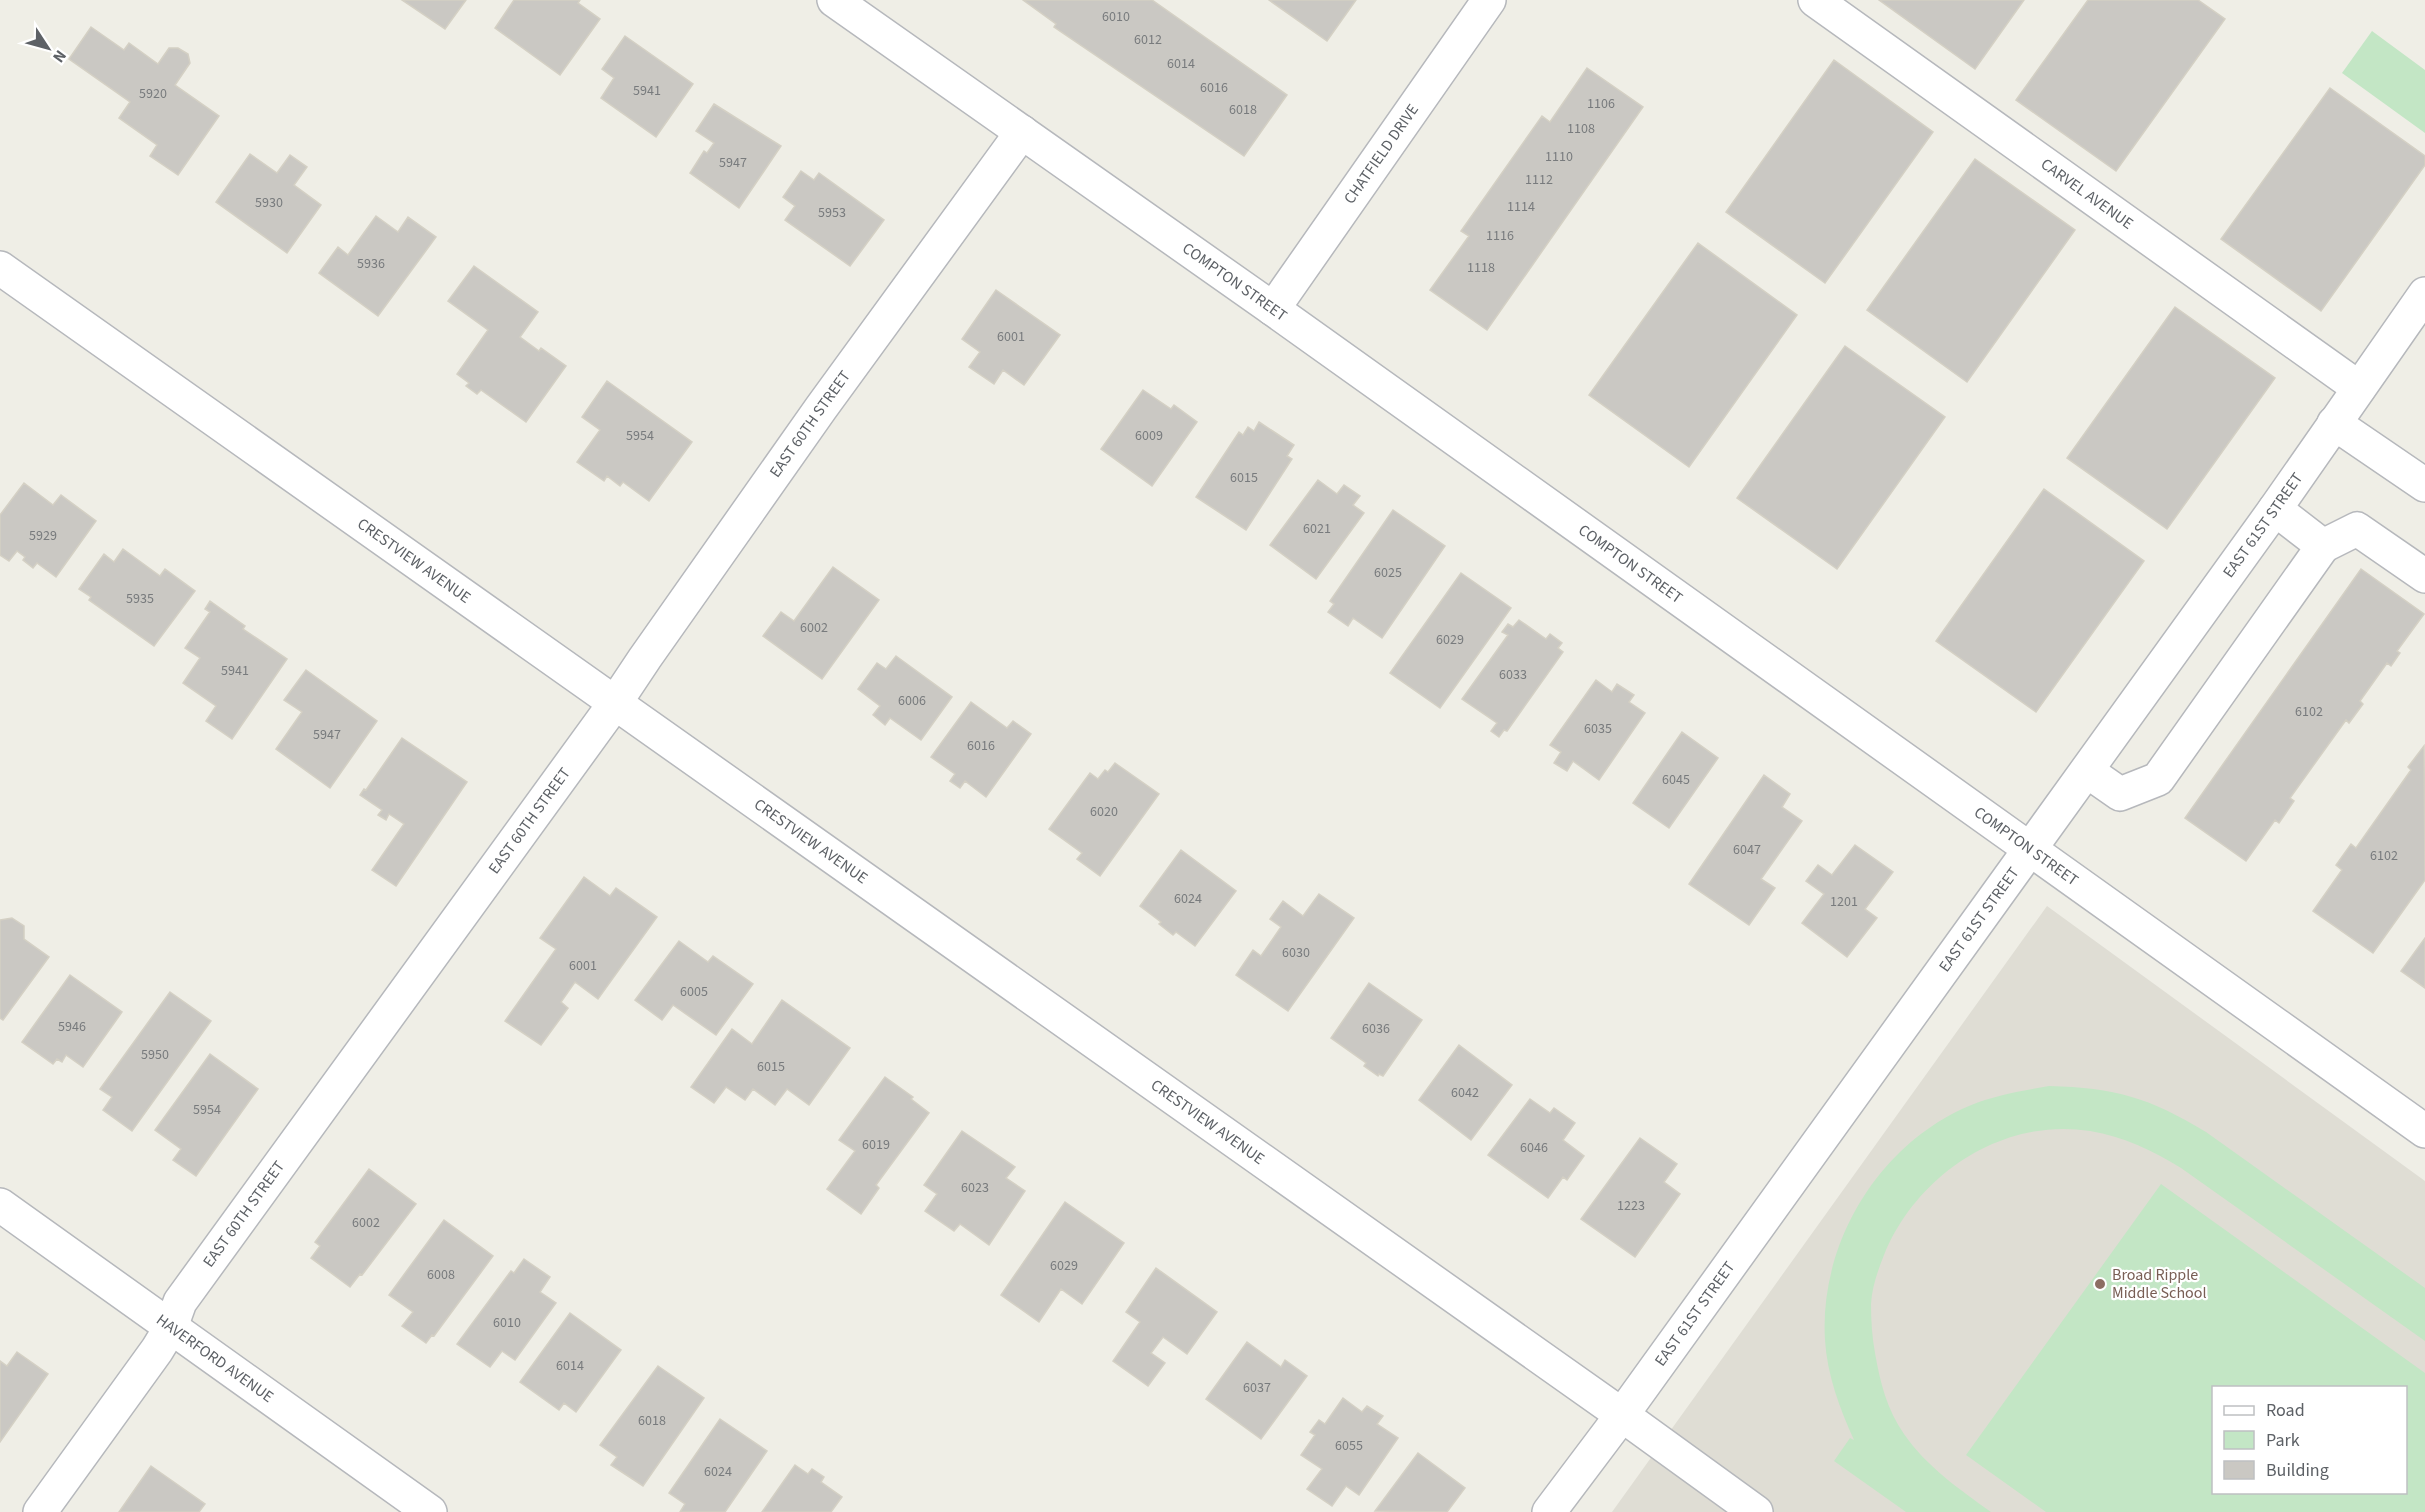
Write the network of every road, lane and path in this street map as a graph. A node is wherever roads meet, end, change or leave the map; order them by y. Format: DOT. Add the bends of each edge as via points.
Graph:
graph roads {
  1 [pos="834,0"];
  2 [pos="1489,0"];
  3 [pos="1815,0"];
  4 [pos="1022,132"];
  5 [pos="0,268"];
  6 [pos="2425,294"];
  7 [pos="1273,309"];
  8 [pos="2359,388"];
  9 [pos="2334,423"];
  10 [pos="2425,485"];
  11 [pos="2276,509"];
  12 [pos="2323,546"];
  13 [pos="2425,576"];
  14 [pos="615,703"];
  15 [pos="2086,771"];
  16 [pos="2030,847"];
  17 [pos="2425,1131"];
  18 [pos="0,1205"];
  19 [pos="171,1327"];
  20 [pos="1622,1415"];
  21 [pos="40,1512"];
  22 [pos="430,1512"];
  23 [pos="1549,1512"];
  24 [pos="1756,1512"];
  1 -- 4 [label="street, COMPTON STREET"];
  2 -- 7 [label="street, CHATFIELD DRIVE"];
  3 -- 8 [label="street, CARVEL AVENUE"];
  4 -- 7 [label="street, COMPTON STREET"];
  4 -- 14 [label="street, EAST 60TH STREET" via="814,417"];
  5 -- 14 [label="street, CRESTVIEW AVENUE"];
  6 -- 8 [label="street, EAST 61ST STREET"];
  7 -- 16 [label="street, COMPTON STREET"];
  8 -- 9 [label="street, EAST 61ST STREET"];
  9 -- 10 [label="street"];
  9 -- 11 [label="street, EAST 61ST STREET"];
  11 -- 12 [label="street"];
  11 -- 15 [label="street, EAST 61ST STREET"];
  12 -- 13 [label="street" via="2357,529"];
  12 -- 15 [label="street" via="2158,779 2120,794"];
  14 -- 19 [label="street, EAST 60TH STREET" via="180,1302"];
  14 -- 20 [label="street, CRESTVIEW AVENUE"];
  15 -- 16 [label="street, EAST 61ST STREET"];
  16 -- 17 [label="street, COMPTON STREET"];
  16 -- 20 [label="street, EAST 61ST STREET"];
  18 -- 19 [label="street, HAVERFORD AVENUE"];
  19 -- 21 [label="street, EAST 60TH STREET"];
  19 -- 22 [label="street, HAVERFORD AVENUE"];
  20 -- 23 [label="street, EAST 61ST STREET"];
  20 -- 24 [label="street, CRESTVIEW AVENUE"];
}
